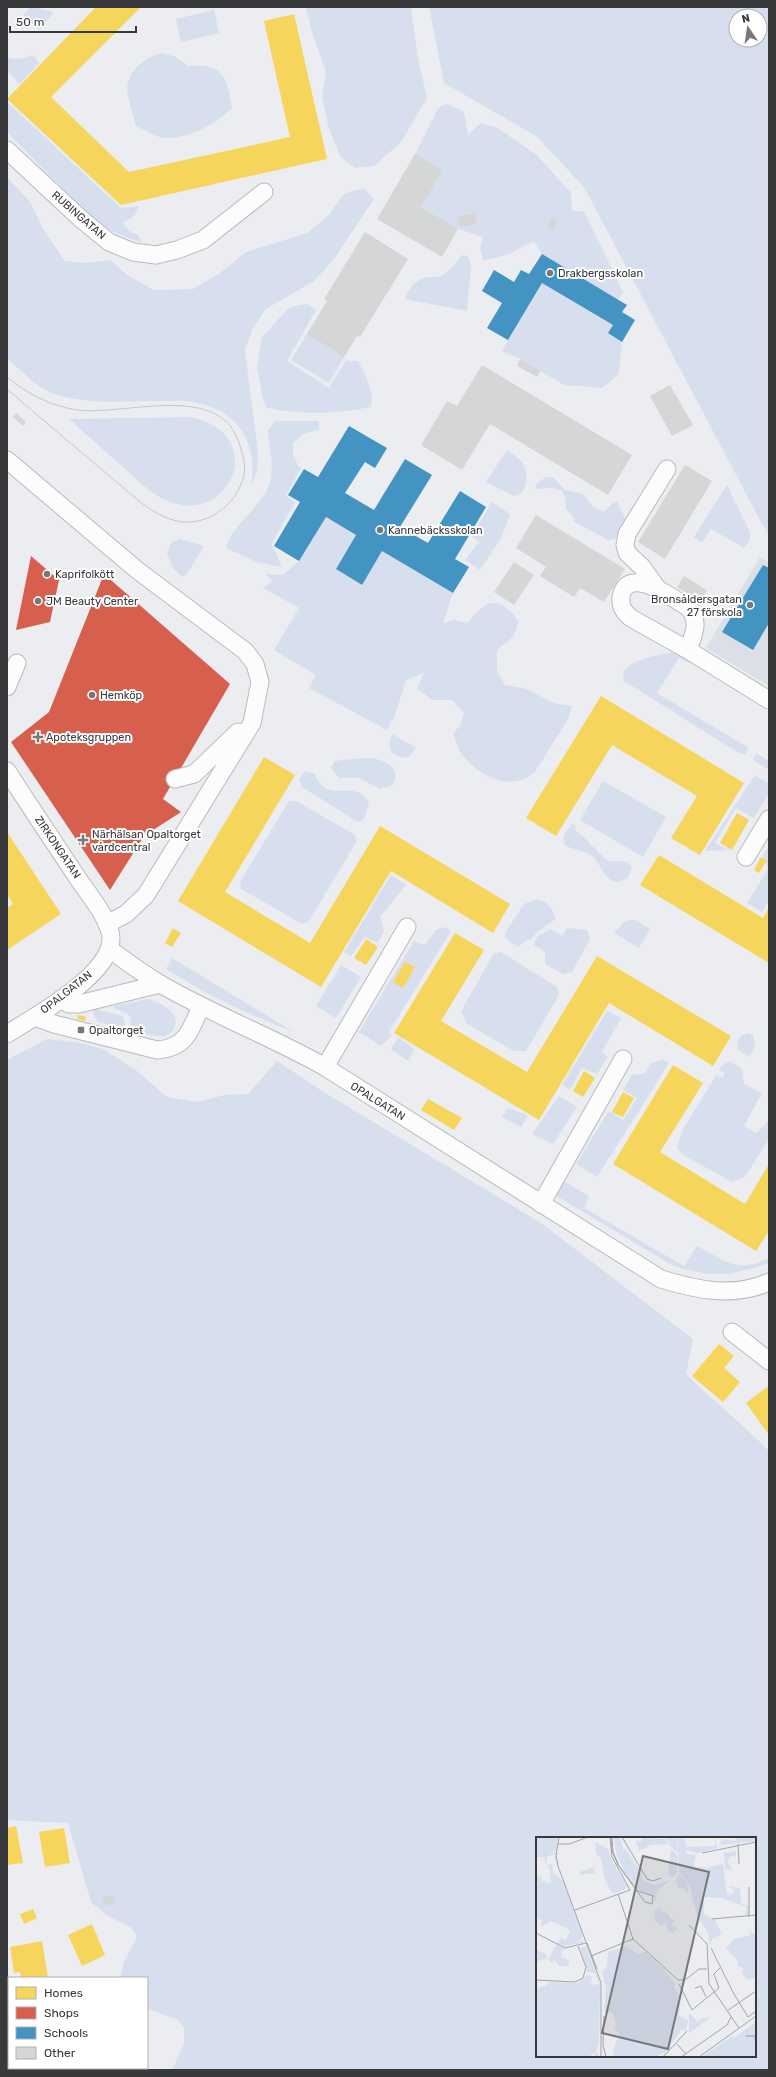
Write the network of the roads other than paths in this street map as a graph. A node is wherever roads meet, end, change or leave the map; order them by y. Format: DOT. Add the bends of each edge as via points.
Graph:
graph roads {
  1 [pos="7,150"];
  2 [pos="264,192"];
  3 [pos="7,460"];
  4 [pos="667,469"];
  5 [pos="658,590"];
  6 [pos="688,650"];
  7 [pos="17,663"];
  8 [pos="7,687"];
  9 [pos="769,700"];
  10 [pos="254,716"];
  11 [pos="7,771"];
  12 [pos="175,779"];
  13 [pos="769,819"];
  14 [pos="746,857"];
  15 [pos="107,924"];
  16 [pos="407,927"];
  17 [pos="109,949"];
  18 [pos="160,984"];
  19 [pos="61,999"];
  20 [pos="201,1006"];
  21 [pos="35,1017"];
  22 [pos="7,1034"];
  23 [pos="623,1058"];
  24 [pos="325,1067"];
  25 [pos="541,1204"];
  26 [pos="769,1282"];
  27 [pos="732,1332"];
  28 [pos="769,1361"];
  29 [pos="7,2065"];
  30 [pos="8,2070"];
  1 -- 2 [label="street, RUBINGATAN" via="109,242 132,252 156,255 203,240"];
  3 -- 10 [label="street" via="137,570 245,651 255,664 260,682"];
  4 -- 5 [label="street" via="626,539 627,553 642,567"];
  5 -- 6 [label="street" via="689,608 694,614 697,627"];
  5 -- 6 [label="street" via="643,582 632,582 625,587 622,595 623,612"];
  6 -- 9 [label="street"];
  7 -- 8 [label="street"];
  10 -- 12 [label="street" via="194,774"];
  10 -- 15 [label="street" via="248,730 146,894 126,914"];
  11 -- 15 [label="street, ZIRKONGATAN"];
  13 -- 14 [label="street"];
  15 -- 17 [label="street" via="112,939"];
  16 -- 24 [label="street"];
  17 -- 18 [label="street, OPALGATAN"];
  17 -- 19 [label="street, OPALGATAN" via="101,963 85,980"];
  18 -- 19 [label="street" via="79,1004 69,1004"];
  18 -- 20 [label="street, OPALGATAN"];
  19 -- 21 [label="street, OPALGATAN"];
  20 -- 21 [label="street" via="186,1037 168,1049 157,1050"];
  20 -- 24 [label="street, OPALGATAN" via="292,1048"];
  21 -- 22 [label="street, OPALGATAN"];
  23 -- 25 [label="street"];
  24 -- 25 [label="street, OPALGATAN"];
  25 -- 26 [label="street, OPALGATAN" via="661,1279 688,1287 726,1291"];
  27 -- 28 [label="street"];
  29 -- 30 [label="street"];
}
